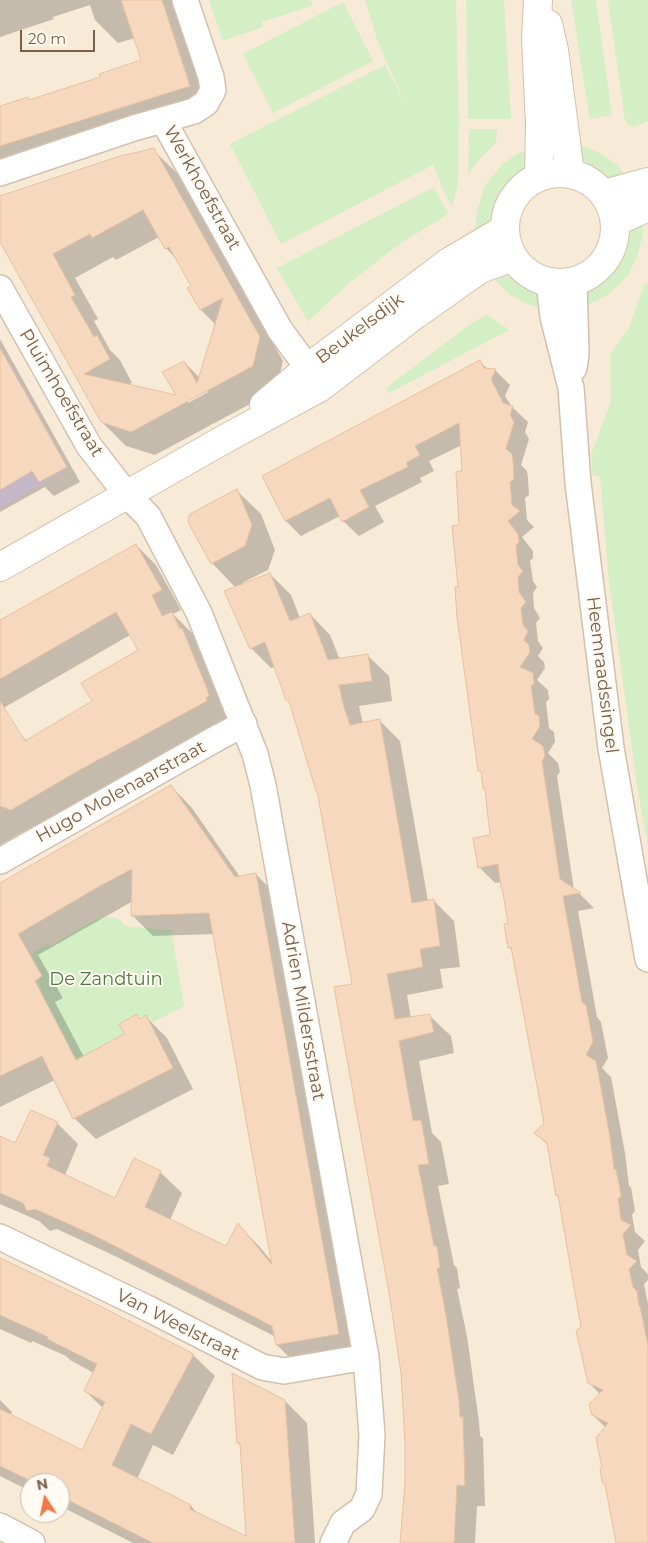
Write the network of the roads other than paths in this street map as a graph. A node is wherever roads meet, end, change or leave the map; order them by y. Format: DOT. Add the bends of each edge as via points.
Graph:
graph roads {
  1 [pos="185,0"];
  2 [pos="538,0"];
  3 [pos="542,0"];
  4 [pos="163,120"];
  5 [pos="0,173"];
  6 [pos="570,173"];
  7 [pos="539,176"];
  8 [pos="648,182"];
  9 [pos="604,194"];
  10 [pos="648,207"];
  11 [pos="615,222"];
  12 [pos="505,230"];
  13 [pos="513,257"];
  14 [pos="561,282"];
  15 [pos="0,288"];
  16 [pos="314,378"];
  17 [pos="127,495"];
  18 [pos="0,567"];
  19 [pos="244,724"];
  20 [pos="0,861"];
  21 [pos="648,959"];
  22 [pos="0,1237"];
  23 [pos="366,1357"];
  24 [pos="1,1532"];
  25 [pos="32,1543"];
  26 [pos="333,1543"];
  1 -- 4 [label="street, Werkhoefstraat" via="213,90 206,103 194,111"];
  2 -- 7 [label="main road"];
  3 -- 6 [label="main road" via="554,50"];
  4 -- 5 [label="street"];
  4 -- 16 [label="street, Werkhoefstraat" via="280,330"];
  6 -- 7 [label="main road"];
  6 -- 9 [label="main road" via="589,180"];
  7 -- 12 [label="main road" via="513,198"];
  8 -- 9 [label="main road"];
  9 -- 11 [label="main road" via="612,207"];
  10 -- 11 [label="main road"];
  11 -- 14 [label="main road" via="612,248 597,269 586,276"];
  12 -- 13 [label="main road"];
  12 -- 16 [label="main road, Beukelsdijk" via="449,262"];
  13 -- 14 [label="main road" via="535,277"];
  13 -- 16 [label="main road, Beukelsdijk" via="480,268 412,317"];
  14 -- 21 [label="street, Heemraadssingel" via="576,354 571,388 578,483 611,748"];
  15 -- 17 [label="street, Pluimhoefstraat" via="89,446"];
  16 -- 17 [label="main road, Beukelsdijk" via="224,440"];
  17 -- 18 [label="main road, Beukelsdijk"];
  17 -- 19 [label="street, Adrien Mildersstraat" via="148,516 199,613"];
  19 -- 20 [label="street, Hugo Molenaarstraat"];
  19 -- 23 [label="street, Adrien Mildersstraat" via="263,785"];
  22 -- 23 [label="street, Van Weelstraat" via="262,1367 284,1371"];
  23 -- 26 [label="street, Adrien Mildersstraat" via="372,1436 369,1494 362,1509 343,1523"];
  24 -- 25 [label="street"];
}
